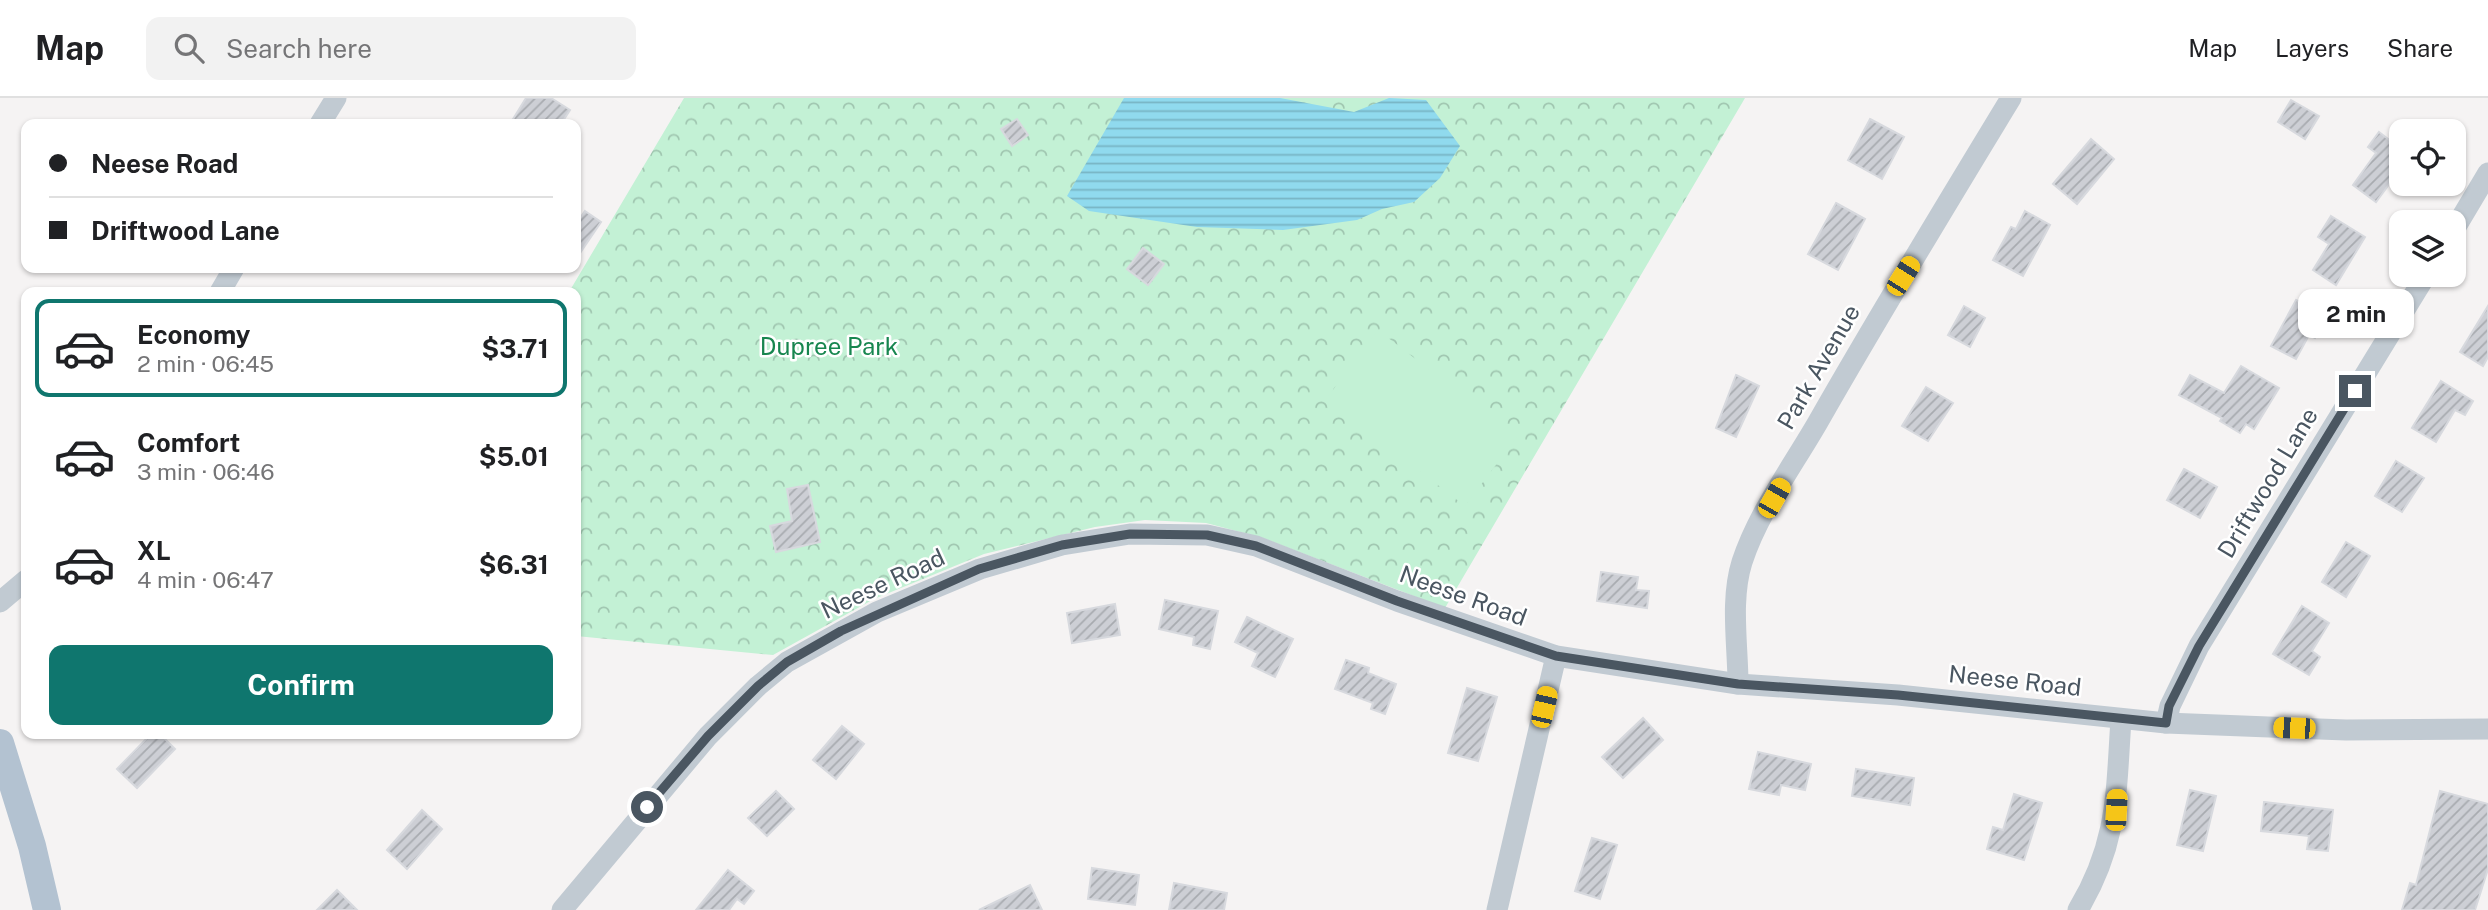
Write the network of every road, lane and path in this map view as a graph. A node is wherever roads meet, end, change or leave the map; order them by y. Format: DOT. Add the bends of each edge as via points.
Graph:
graph roads {
  1 [pos="336,98"];
  2 [pos="2011,98"];
  3 [pos="323,119"];
  4 [pos="2488,173"];
  5 [pos="2466,210"];
  6 [pos="2419,287"];
  7 [pos="21,584"];
  8 [pos="0,602"];
  9 [pos="1556,656"];
  10 [pos="1738,684"];
  11 [pos="2121,719"];
  12 [pos="2166,723"];
  13 [pos="2488,729"];
  14 [pos="0,743"];
  15 [pos="47,910"];
  16 [pos="562,910"];
  17 [pos="1497,910"];
  18 [pos="2078,910"];
  1 -- 3 [label="street"];
  2 -- 10 [label="street, Park Avenue" via="1875,321 1762,520 1742,563 1738,587"];
  4 -- 5 [label="street"];
  6 -- 12 [label="street, Driftwood Lane" via="2199,646 2169,706"];
  7 -- 8 [label="street"];
  9 -- 10 [label="street, Neese Road"];
  9 -- 16 [label="street, Neese Road" via="1256,546 1207,535 1130,534 1062,545 932,588 853,624 787,662 708,736"];
  9 -- 17 [label="street"];
  10 -- 11 [label="street, Neese Road" via="1898,695"];
  11 -- 12 [label="street, Neese Road"];
  11 -- 18 [label="street" via="2110,842 2100,872"];
  12 -- 13 [label="street, Neese Road" via="2346,730"];
  14 -- 15 [label="main road"];
}
